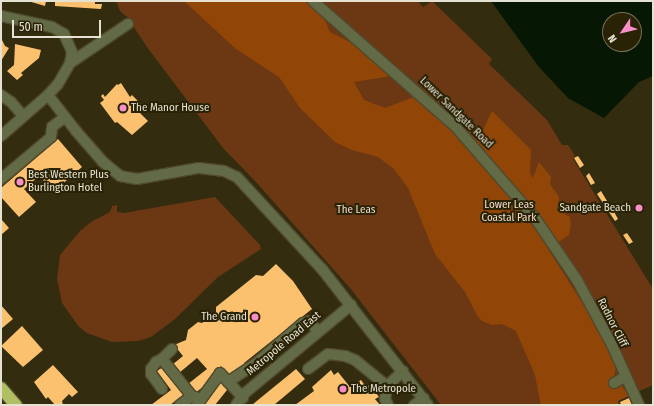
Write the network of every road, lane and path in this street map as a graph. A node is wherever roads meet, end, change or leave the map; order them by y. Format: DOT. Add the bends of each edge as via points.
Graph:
graph roads {
  1 [pos="313,1"];
  2 [pos="1,16"];
  3 [pos="128,24"];
  4 [pos="70,63"];
  5 [pos="1,95"];
  6 [pos="48,95"];
  7 [pos="23,116"];
  8 [pos="65,118"];
  9 [pos="1,136"];
  10 [pos="1,180"];
  11 [pos="577,280"];
  12 [pos="351,305"];
  13 [pos="318,331"];
  14 [pos="172,349"];
  15 [pos="162,359"];
  16 [pos="308,369"];
  17 [pos="403,371"];
  18 [pos="625,377"];
  19 [pos="228,382"];
  20 [pos="614,383"];
  21 [pos="387,386"];
  22 [pos="1,388"];
  23 [pos="162,389"];
  24 [pos="196,400"];
  25 [pos="426,402"];
  26 [pos="239,403"];
  27 [pos="16,405"];
  28 [pos="180,405"];
  29 [pos="388,405"];
  30 [pos="414,405"];
  31 [pos="639,405"];
  1 -- 11 [label="street, Lower Sandgate Road" via="455,126 535,218"];
  2 -- 4 [label="street" via="52,27 64,34 72,52"];
  3 -- 4 [label="street"];
  4 -- 6 [label="street" via="58,84"];
  5 -- 7 [label="street"];
  6 -- 7 [label="street"];
  6 -- 8 [label="street"];
  7 -- 9 [label="street"];
  8 -- 10 [label="street" via="52,127 51,137"];
  8 -- 12 [label="street" via="103,162 120,176 137,179 200,168 224,171 237,177"];
  11 -- 18 [label="street, Radnor Cliff" via="612,345"];
  12 -- 13 [label="street, Metropole Road East"];
  12 -- 17 [label="street"];
  13 -- 19 [label="street" via="309,321 303,323 255,364"];
  13 -- 26 [label="street, Metropole Road East" via="245,393"];
  14 -- 15 [label="street"];
  15 -- 23 [label="street" via="151,369 151,374"];
  15 -- 24 [label="street"];
  16 -- 21 [label="street" via="328,354 345,356 355,360"];
  17 -- 21 [label="street"];
  17 -- 25 [label="street"];
  18 -- 20 [label="street"];
  18 -- 31 [label="street, Radnor Cliff"];
  19 -- 24 [label="street" via="220,373"];
  19 -- 26 [label="street"];
  21 -- 29 [label="street" via="385,400"];
  22 -- 27 [label="highway"];
  24 -- 28 [label="street"];
  25 -- 30 [label="street"];
}
